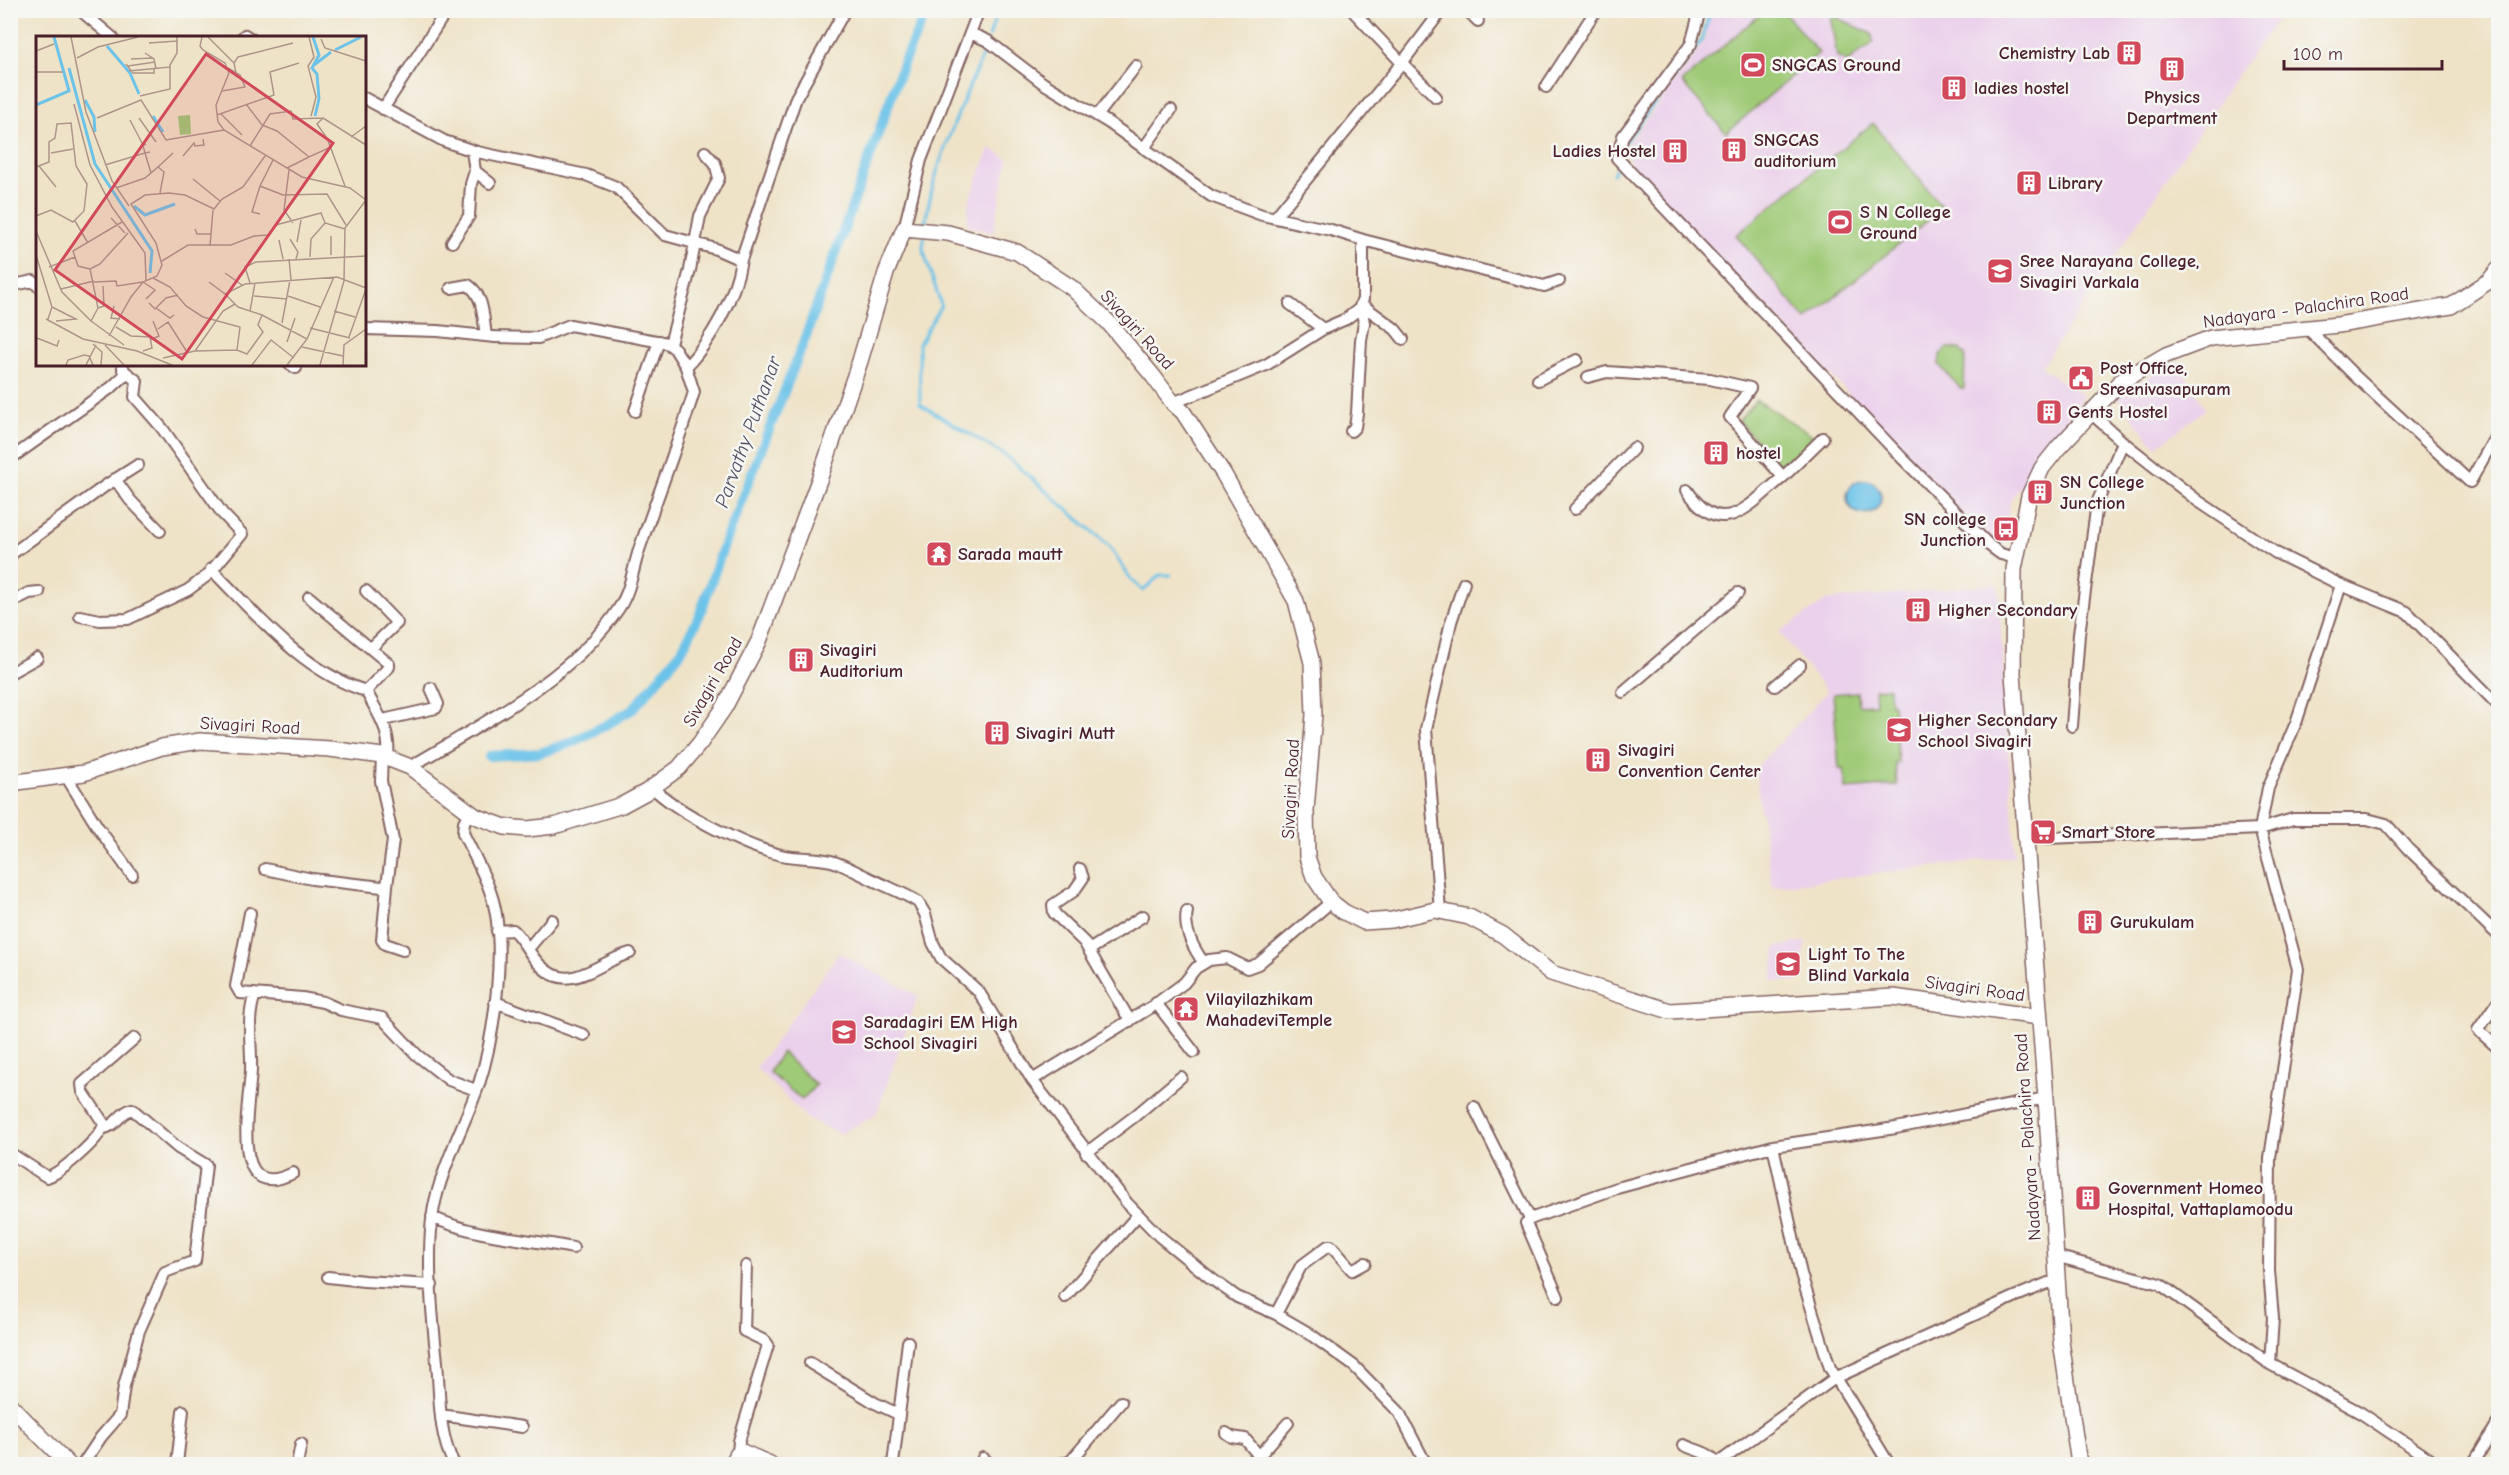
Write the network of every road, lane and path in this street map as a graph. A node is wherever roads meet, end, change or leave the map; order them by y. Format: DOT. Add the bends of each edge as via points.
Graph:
graph roads {
  1 [pos="80,10"];
  2 [pos="447,10"];
  3 [pos="845,10"];
  4 [pos="979,10"];
  5 [pos="1352,10"];
  6 [pos="1442,10"];
  7 [pos="1467,10"];
  8 [pos="1596,10"];
  9 [pos="1700,10"];
  10 [pos="1478,21"];
  11 [pos="970,33"];
  12 [pos="111,36"];
  13 [pos="1401,63"];
  14 [pos="1136,66"];
  15 [pos="1546,87"];
  16 [pos="1436,97"];
  17 [pos="366,99"];
  18 [pos="383,109"];
  19 [pos="1171,110"];
  20 [pos="1097,116"];
  21 [pos="1144,148"];
  22 [pos="472,151"];
  23 [pos="705,152"];
  24 [pos="475,171"];
  25 [pos="490,183"];
  26 [pos="1277,215"];
  27 [pos="904,229"];
  28 [pos="1363,240"];
  29 [pos="452,242"];
  30 [pos="694,243"];
  31 [pos="741,260"];
  32 [pos="2499,270"];
  33 [pos="1559,281"];
  34 [pos="36,284"];
  35 [pos="10,286"];
  36 [pos="451,288"];
  37 [pos="1290,303"];
  38 [pos="1361,305"];
  39 [pos="2307,328"];
  40 [pos="366,329"];
  41 [pos="1323,329"];
  42 [pos="486,336"];
  43 [pos="1403,339"];
  44 [pos="664,343"];
  45 [pos="1577,360"];
  46 [pos="123,367"];
  47 [pos="686,367"];
  48 [pos="1588,377"];
  49 [pos="1538,380"];
  50 [pos="1173,403"];
  51 [pos="635,411"];
  52 [pos="2092,414"];
  53 [pos="1351,431"];
  54 [pos="2499,432"];
  55 [pos="1823,438"];
  56 [pos="2123,442"];
  57 [pos="1634,448"];
  58 [pos="10,459"];
  59 [pos="138,465"];
  60 [pos="1783,477"];
  61 [pos="115,479"];
  62 [pos="1687,489"];
  63 [pos="1575,509"];
  64 [pos="160,531"];
  65 [pos="10,555"];
  66 [pos="2015,558"];
  67 [pos="211,569"];
  68 [pos="1464,583"];
  69 [pos="2341,585"];
  70 [pos="366,591"];
  71 [pos="39,592"];
  72 [pos="1738,593"];
  73 [pos="10,597"];
  74 [pos="309,597"];
  75 [pos="81,616"];
  76 [pos="371,648"];
  77 [pos="37,658"];
  78 [pos="1800,665"];
  79 [pos="10,673"];
  80 [pos="1775,686"];
  81 [pos="431,688"];
  82 [pos="366,691"];
  83 [pos="1623,692"];
  84 [pos="2499,705"];
  85 [pos="383,720"];
  86 [pos="2072,726"];
  87 [pos="385,757"];
  88 [pos="410,767"];
  89 [pos="66,776"];
  90 [pos="10,783"];
  91 [pos="652,788"];
  92 [pos="469,813"];
  93 [pos="2260,829"];
  94 [pos="2025,839"];
  95 [pos="265,869"];
  96 [pos="1080,869"];
  97 [pos="132,875"];
  98 [pos="387,886"];
  99 [pos="1331,902"];
  100 [pos="1187,911"];
  101 [pos="1440,911"];
  102 [pos="250,913"];
  103 [pos="1143,916"];
  104 [pos="552,920"];
  105 [pos="497,931"];
  106 [pos="2499,935"];
  107 [pos="528,949"];
  108 [pos="403,950"];
  109 [pos="1089,950"];
  110 [pos="630,953"];
  111 [pos="1204,963"];
  112 [pos="255,995"];
  113 [pos="2499,1001"];
  114 [pos="495,1002"];
  115 [pos="1156,1003"];
  116 [pos="2039,1017"];
  117 [pos="1130,1021"];
  118 [pos="584,1035"];
  119 [pos="135,1038"];
  120 [pos="2499,1048"];
  121 [pos="1194,1052"];
  122 [pos="1181,1077"];
  123 [pos="1032,1080"];
  124 [pos="476,1090"];
  125 [pos="2046,1098"];
  126 [pos="1474,1107"];
  127 [pos="103,1128"];
  128 [pos="1773,1146"];
  129 [pos="10,1153"];
  130 [pos="1086,1153"];
  131 [pos="293,1173"];
  132 [pos="1138,1215"];
  133 [pos="432,1217"];
  134 [pos="1530,1219"];
  135 [pos="573,1248"];
  136 [pos="2055,1256"];
  137 [pos="1365,1263"];
  138 [pos="746,1266"];
  139 [pos="328,1277"];
  140 [pos="2056,1283"];
  141 [pos="432,1285"];
  142 [pos="1065,1297"];
  143 [pos="1557,1297"];
  144 [pos="1276,1314"];
  145 [pos="908,1342"];
  146 [pos="810,1363"];
  147 [pos="2270,1364"];
  148 [pos="1835,1378"];
  149 [pos="1121,1402"];
  150 [pos="10,1405"];
  151 [pos="183,1412"];
  152 [pos="898,1414"];
  153 [pos="441,1415"];
  154 [pos="1288,1423"];
  155 [pos="2499,1423"];
  156 [pos="522,1427"];
  157 [pos="1226,1434"];
  158 [pos="301,1444"];
  159 [pos="1684,1445"];
  160 [pos="736,1459"];
  161 [pos="1259,1460"];
  162 [pos="68,1464"];
  163 [pos="83,1464"];
  164 [pos="177,1464"];
  165 [pos="297,1464"];
  166 [pos="454,1464"];
  167 [pos="770,1464"];
  168 [pos="893,1464"];
  169 [pos="1069,1464"];
  170 [pos="1426,1464"];
  171 [pos="1719,1464"];
  172 [pos="1889,1464"];
  173 [pos="2079,1464"];
  174 [pos="2437,1464"];
  175 [pos="2473,1464"];
  1 -- 12 [label="street"];
  2 -- 18 [label="street"];
  3 -- 31 [label="street" via="796,99"];
  4 -- 11 [label="street"];
  5 -- 13 [label="street"];
  6 -- 13 [label="street"];
  7 -- 10 [label="street"];
  8 -- 15 [label="street"];
  9 -- 66 [label="street" via="1690,44 1623,136 1617,158 1989,546"];
  11 -- 20 [label="street" via="988,41 1043,83"];
  11 -- 27 [label="street" via="921,160"];
  13 -- 16 [label="street"];
  13 -- 26 [label="street"];
  14 -- 20 [label="street"];
  17 -- 18 [label="street"];
  18 -- 22 [label="street"];
  19 -- 21 [label="street"];
  20 -- 21 [label="street"];
  21 -- 28 [label="street" via="1194,186 1235,206"];
  22 -- 24 [label="street"];
  22 -- 30 [label="street" via="586,175 616,187 665,235"];
  23 -- 30 [label="street" via="715,163 719,178 704,205"];
  24 -- 25 [label="street"];
  24 -- 29 [label="street" via="469,216"];
  27 -- 50 [label="main road, Sivagiri Road" via="948,233 1017,252 1072,288 1108,322"];
  27 -- 91 [label="main road, Sivagiri Road" via="819,480 759,641 724,708 700,743 679,768"];
  28 -- 33 [label="street" via="1544,286"];
  28 -- 38 [label="street"];
  30 -- 31 [label="street"];
  30 -- 44 [label="street" via="690,270"];
  31 -- 47 [label="street" via="722,315 698,355"];
  32 -- 39 [label="main road, Nadayara - Palachira Road" via="2451,306"];
  34 -- 35 [label="street" via="33,281"];
  36 -- 42 [label="street" via="468,285 475,290"];
  37 -- 41 [label="street"];
  38 -- 41 [label="street" via="1346,319"];
  38 -- 43 [label="street" via="1395,328"];
  38 -- 53 [label="street" via="1364,323 1360,379 1355,427"];
  39 -- 52 [label="main road, Nadayara - Palachira Road" via="2211,338 2166,355 2120,382"];
  39 -- 54 [label="street" via="2469,482"];
  40 -- 42 [label="street"];
  41 -- 50 [label="street" via="1266,365"];
  42 -- 44 [label="street" via="543,338 570,325"];
  44 -- 47 [label="street" via="675,349"];
  44 -- 51 [label="street"];
  45 -- 49 [label="street"];
  46 -- 58 [label="street" via="125,375 112,387"];
  46 -- 67 [label="street" via="137,381 135,397 242,534"];
  47 -- 88 [label="street" via="694,392 619,608 571,662 515,703"];
  48 -- 60 [label="street" via="1607,372 1710,380 1750,388 1730,417"];
  50 -- 99 [label="main road, Sivagiri Road" via="1223,473 1296,601 1312,674 1314,715 1306,810 1307,856 1314,877"];
  52 -- 56 [label="street"];
  52 -- 66 [label="main road, Nadayara - Palachira Road" via="2058,448 2038,476 2029,496"];
  55 -- 60 [label="street"];
  56 -- 69 [label="street" via="2198,501 2276,554"];
  56 -- 86 [label="street" via="2097,503"];
  57 -- 63 [label="street"];
  59 -- 61 [label="street"];
  60 -- 62 [label="street" via="1738,514 1721,518 1701,506"];
  61 -- 64 [label="street"];
  61 -- 65 [label="street"];
  66 -- 94 [label="main road, Nadayara - Palachira Road" via="2013,674"];
  67 -- 75 [label="street" via="188,590 128,619"];
  67 -- 82 [label="street" via="312,664"];
  68 -- 101 [label="street" via="1426,729"];
  69 -- 84 [label="street" via="2407,612"];
  69 -- 93 [label="street" via="2296,723 2268,788"];
  70 -- 76 [label="street" via="397,623"];
  71 -- 73 [label="street" via="17,599"];
  72 -- 83 [label="street"];
  74 -- 76 [label="street"];
  76 -- 82 [label="street" via="389,666"];
  77 -- 79 [label="street"];
  78 -- 80 [label="street"];
  81 -- 85 [label="street" via="436,708"];
  82 -- 85 [label="street"];
  85 -- 87 [label="street" via="388,734"];
  87 -- 88 [label="main road, Sivagiri Road"];
  87 -- 89 [label="main road, Sivagiri Road" via="330,749 200,741 162,747"];
  87 -- 98 [label="street" via="381,781 393,840"];
  88 -- 92 [label="main road, Sivagiri Road"];
  89 -- 90 [label="main road, Sivagiri Road"];
  89 -- 97 [label="street"];
  91 -- 92 [label="main road, Sivagiri Road" via="622,805 554,826 505,827"];
  91 -- 123 [label="street" via="693,816 740,839 779,855 844,865 918,902 941,958 985,1000"];
  92 -- 105 [label="street" via="463,833 490,891"];
  93 -- 94 [label="street"];
  93 -- 106 [label="street" via="2293,819 2367,819 2386,824"];
  93 -- 147 [label="street" via="2298,969 2270,1158"];
  94 -- 116 [label="main road, Nadayara - Palachira Road"];
  95 -- 98 [label="street" via="312,879"];
  96 -- 109 [label="street" via="1084,876 1077,888 1053,905 1053,909"];
  98 -- 108 [label="street" via="382,940"];
  99 -- 101 [label="main road, Sivagiri Road" via="1364,922"];
  99 -- 111 [label="street" via="1254,967 1224,957"];
  100 -- 111 [label="street" via="1189,937"];
  101 -- 116 [label="main road, Sivagiri Road" via="1469,917 1503,935 1551,973 1670,1011 1893,997"];
  102 -- 112 [label="street" via="236,987 240,993"];
  103 -- 109 [label="street"];
  104 -- 107 [label="street"];
  105 -- 107 [label="street" via="513,930"];
  105 -- 114 [label="street"];
  107 -- 110 [label="street" via="549,973 573,977"];
  109 -- 117 [label="street"];
  111 -- 115 [label="street"];
  112 -- 124 [label="street" via="302,998 382,1018 433,1068 449,1080"];
  112 -- 131 [label="street" via="246,1137 249,1164 268,1178"];
  113 -- 120 [label="street" via="2478,1030"];
  114 -- 118 [label="street"];
  114 -- 124 [label="street"];
  115 -- 117 [label="street"];
  115 -- 121 [label="street"];
  116 -- 125 [label="main road, Nadayara - Palachira Road"];
  117 -- 123 [label="street"];
  119 -- 127 [label="street" via="82,1084"];
  122 -- 130 [label="street"];
  123 -- 130 [label="street"];
  124 -- 133 [label="street" via="436,1195"];
  125 -- 128 [label="street" via="1896,1128"];
  125 -- 136 [label="main road, Nadayara - Palachira Road"];
  126 -- 134 [label="street"];
  127 -- 129 [label="street" via="51,1176 44,1176"];
  127 -- 163 [label="street" via="132,1109 178,1148 206,1165 195,1261 165,1272 139,1331 120,1415"];
  128 -- 134 [label="street" via="1617,1188"];
  128 -- 148 [label="street" via="1801,1274"];
  130 -- 132 [label="street"];
  132 -- 142 [label="street"];
  132 -- 144 [label="street" via="1213,1280 1237,1297"];
  133 -- 135 [label="street" via="488,1236"];
  133 -- 141 [label="street"];
  134 -- 143 [label="street" via="1526,1223"];
  136 -- 140 [label="main road, Nadayara - Palachira Road"];
  136 -- 147 [label="street" via="2160,1284"];
  137 -- 144 [label="street" via="1352,1270 1328,1246 1301,1266"];
  138 -- 160 [label="street" via="744,1331 768,1345"];
  139 -- 141 [label="street"];
  140 -- 148 [label="street" via="2014,1297"];
  140 -- 173 [label="main road, Nadayara - Palachira Road" via="2065,1381"];
  141 -- 153 [label="street"];
  144 -- 170 [label="street" via="1337,1352 1387,1398 1403,1419"];
  145 -- 152 [label="street"];
  146 -- 152 [label="street"];
  147 -- 174 [label="street" via="2361,1413"];
  148 -- 171 [label="street"];
  148 -- 172 [label="street"];
  149 -- 169 [label="street"];
  150 -- 162 [label="main road"];
  151 -- 164 [label="street"];
  152 -- 168 [label="street"];
  153 -- 156 [label="street"];
  153 -- 166 [label="street"];
  154 -- 161 [label="street"];
  155 -- 175 [label="street"];
  157 -- 161 [label="street" via="1245,1439"];
  158 -- 165 [label="street"];
  159 -- 171 [label="street"];
  160 -- 167 [label="main road" via="742,1452"];
}
